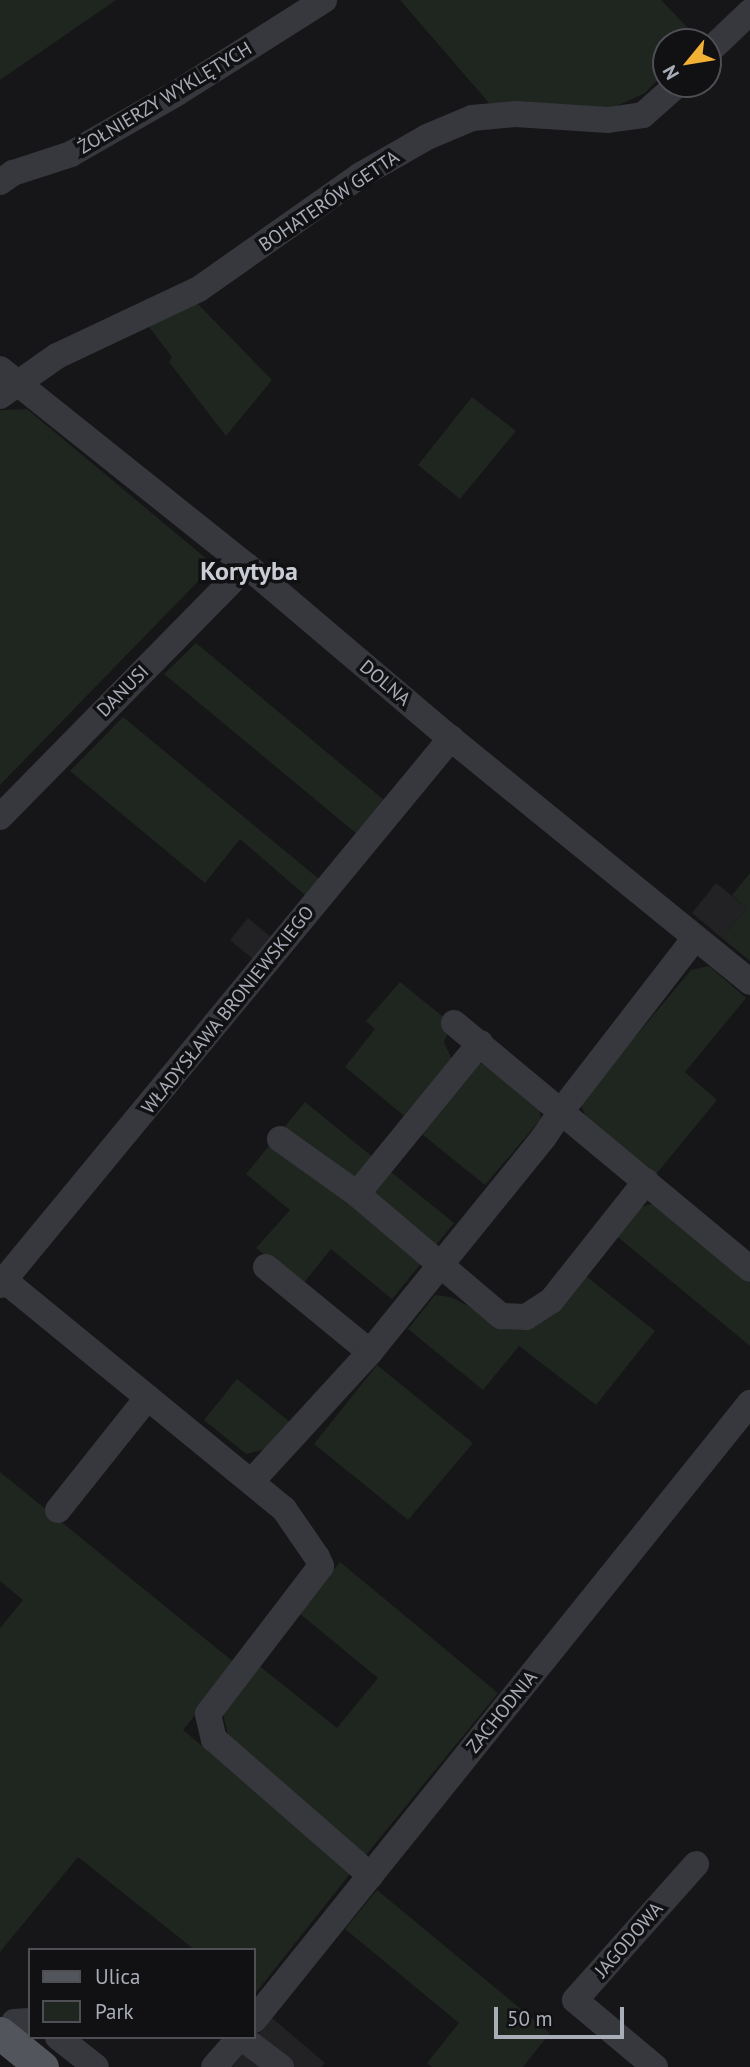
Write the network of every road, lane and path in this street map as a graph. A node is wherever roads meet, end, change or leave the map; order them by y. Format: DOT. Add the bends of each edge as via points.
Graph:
graph roads {
  1 [pos="324,0"];
  2 [pos="750,12"];
  3 [pos="722,39"];
  4 [pos="662,98"];
  5 [pos="0,182"];
  6 [pos="6,383"];
  7 [pos="247,566"];
  8 [pos="451,738"];
  9 [pos="0,817"];
  10 [pos="695,938"];
  11 [pos="750,982"];
  12 [pos="454,1023"];
  13 [pos="480,1043"];
  14 [pos="562,1110"];
  15 [pos="280,1139"];
  16 [pos="646,1181"];
  17 [pos="357,1194"];
  18 [pos="439,1265"];
  19 [pos="266,1267"];
  20 [pos="750,1269"];
  21 [pos="2,1283"];
  22 [pos="370,1352"];
  23 [pos="148,1397"];
  24 [pos="750,1403"];
  25 [pos="252,1481"];
  26 [pos="58,1510"];
  27 [pos="695,1864"];
  28 [pos="370,1876"];
  29 [pos="256,2018"];
  30 [pos="18,2027"];
  31 [pos="33,2039"];
  32 [pos="61,2039"];
  33 [pos="239,2039"];
  34 [pos="244,2039"];
  35 [pos="42,2067"];
  36 [pos="68,2067"];
  37 [pos="96,2067"];
  38 [pos="214,2067"];
  39 [pos="281,2067"];
  40 [pos="655,2067"];
  1 -- 5 [label="street, ŻOŁNIERZY WYKLĘTYCH" via="71,154 13,173"];
  2 -- 3 [label="street"];
  4 -- 6 [label="street, BOHATERÓW GETTA" via="643,115 608,120 516,114 472,118 426,137 359,176 199,289"];
  6 -- 7 [label="street, DOLNA"];
  7 -- 8 [label="street, DOLNA"];
  7 -- 9 [label="street, DANUSI"];
  8 -- 10 [label="street, DOLNA"];
  8 -- 21 [label="street, WŁADYSŁAWA BRONIEWSKIEGO"];
  10 -- 11 [label="street, DOLNA"];
  10 -- 14 [label="street"];
  12 -- 13 [label="street"];
  13 -- 14 [label="street"];
  13 -- 17 [label="street"];
  14 -- 16 [label="street"];
  14 -- 18 [label="street"];
  15 -- 17 [label="street"];
  16 -- 18 [label="street" via="551,1301 526,1317 501,1316"];
  16 -- 20 [label="street"];
  17 -- 18 [label="street"];
  18 -- 22 [label="street"];
  19 -- 22 [label="street"];
  21 -- 23 [label="street, WŁADYSŁAWA BRONIEWSKIEGO"];
  22 -- 25 [label="street"];
  23 -- 25 [label="street, WŁADYSŁAWA BRONIEWSKIEGO"];
  23 -- 26 [label="street"];
  24 -- 28 [label="street, ZACHODNIA"];
  25 -- 28 [label="street, WŁADYSŁAWA BRONIEWSKIEGO" via="293,1519 321,1566 208,1714 214,1739"];
  27 -- 40 [label="street, JAGODOWA" via="575,2000"];
  28 -- 29 [label="street, ZACHODNIA"];
  30 -- 35 [label="main road"];
  31 -- 36 [label="main road"];
  32 -- 37 [label="street"];
  33 -- 38 [label="street"];
  34 -- 39 [label="street"];
}
